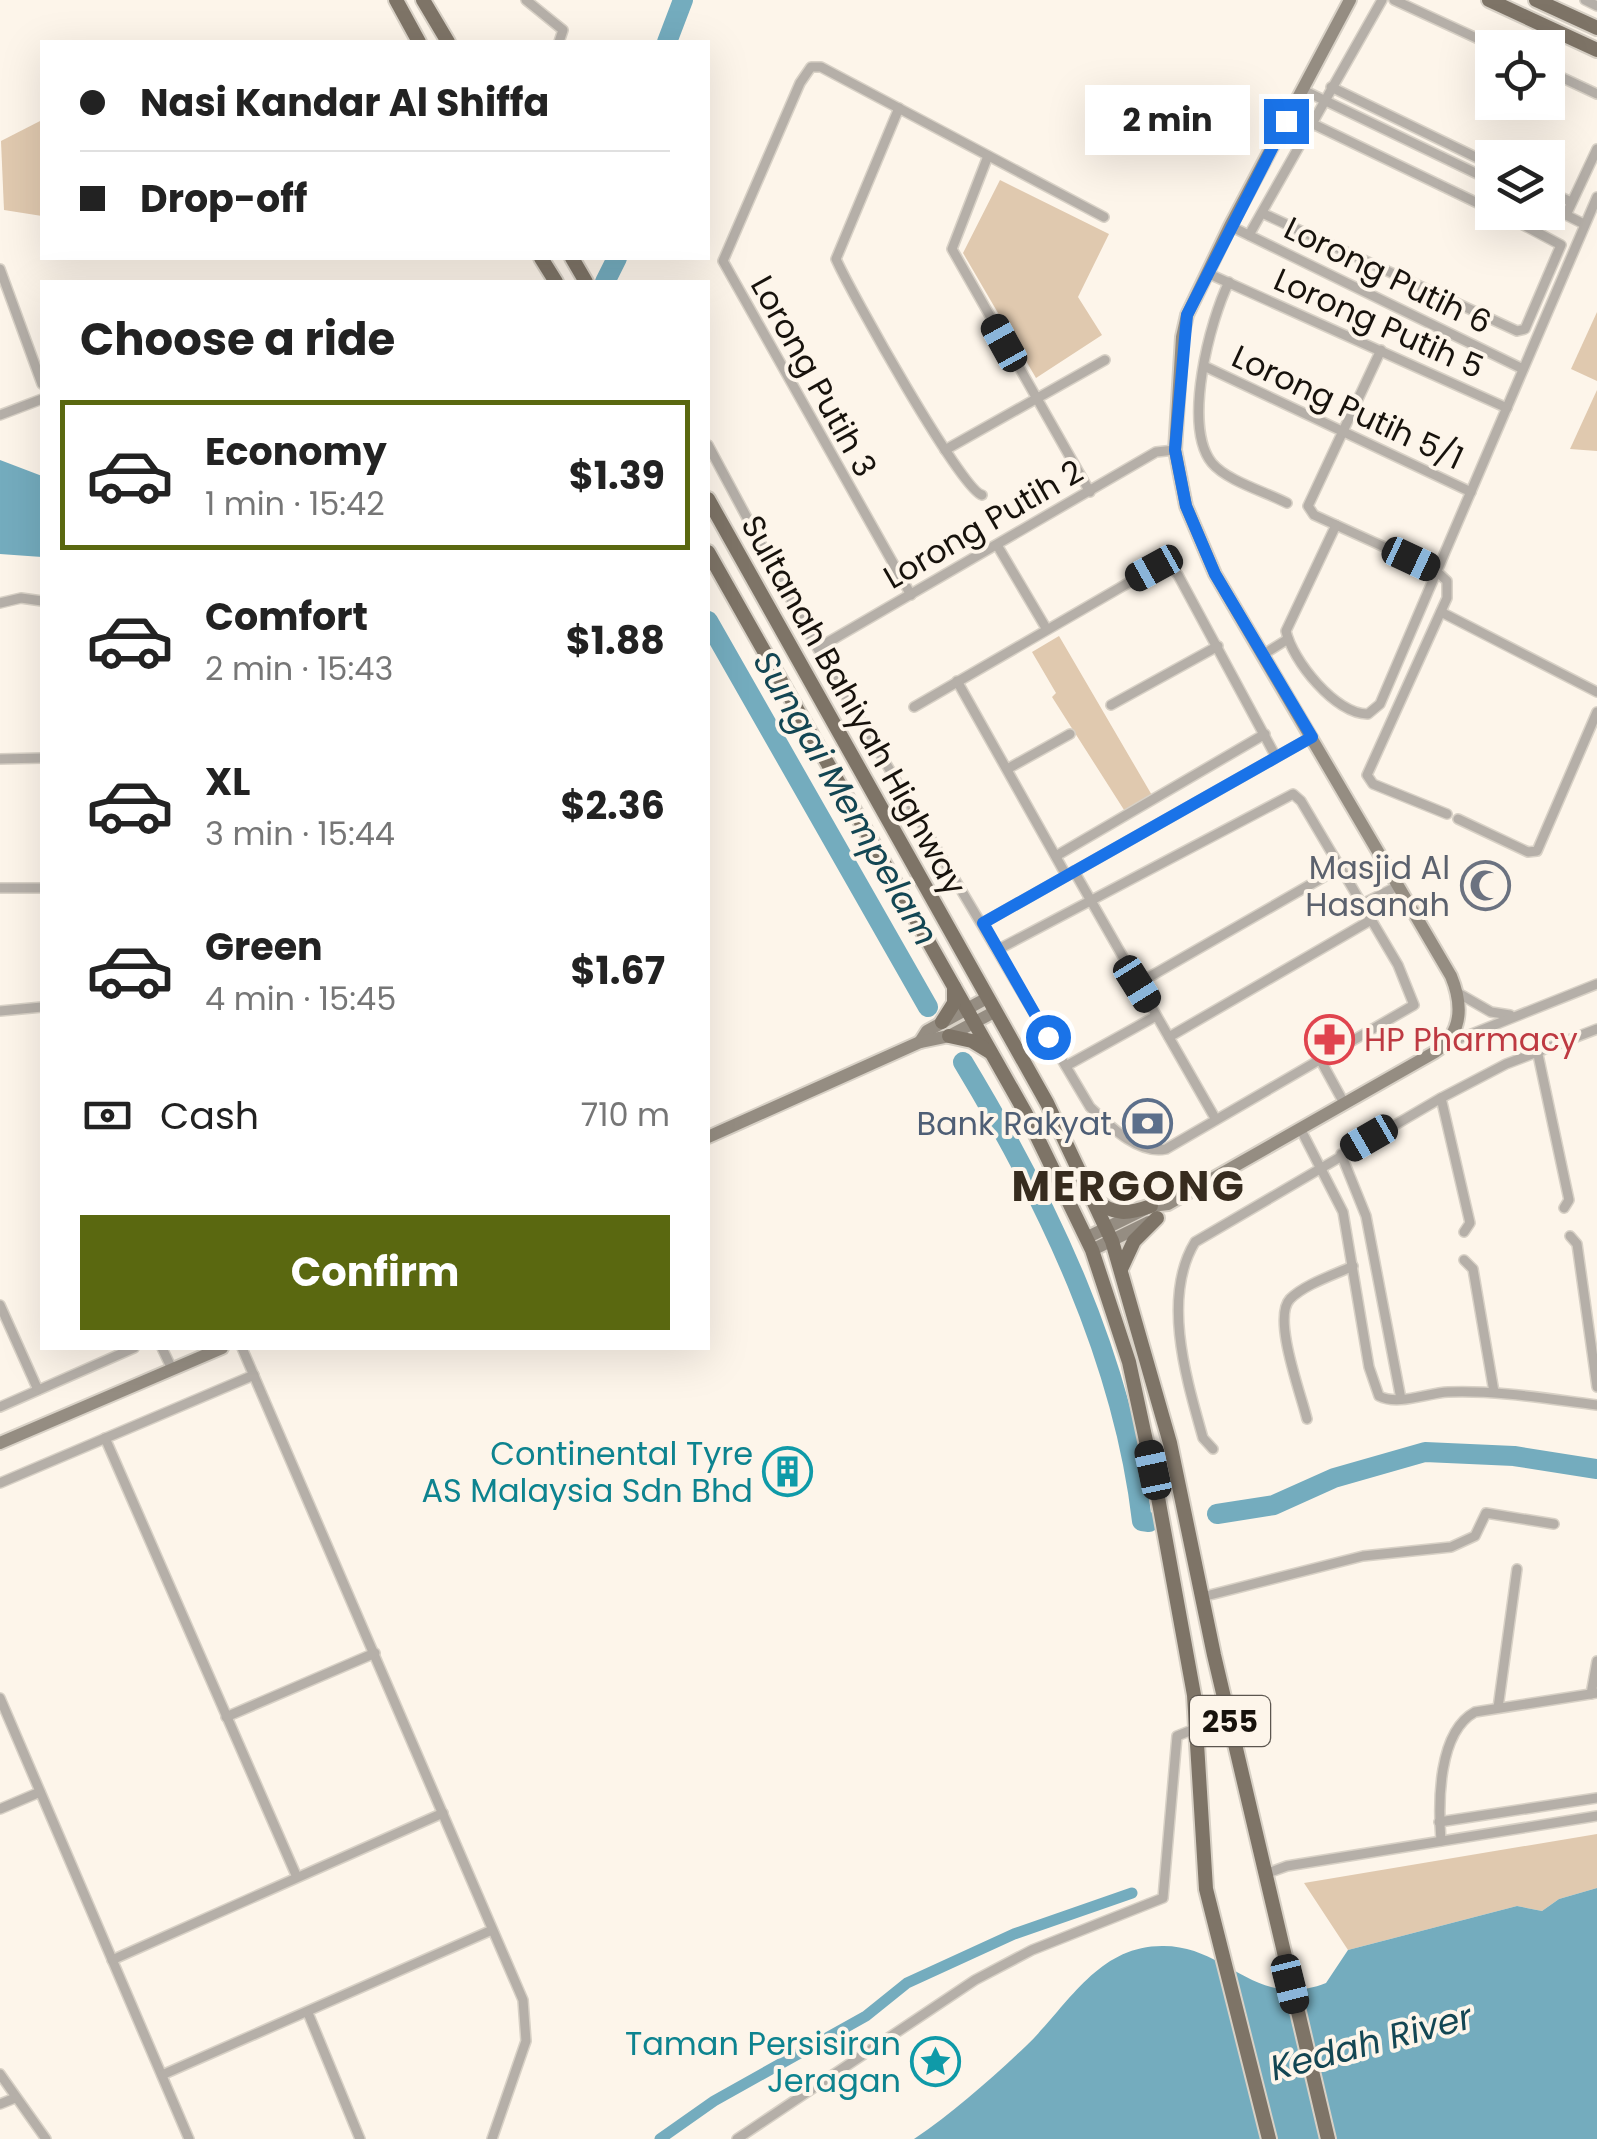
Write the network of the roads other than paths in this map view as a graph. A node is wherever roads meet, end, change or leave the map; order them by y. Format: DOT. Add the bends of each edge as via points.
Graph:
graph roads {
  1 [pos="396,0"];
  2 [pos="424,0"];
  3 [pos="526,0"];
  4 [pos="1350,0"];
  5 [pos="1382,0"];
  6 [pos="1394,0"];
  7 [pos="1490,0"];
  8 [pos="1536,0"];
  9 [pos="1585,0"];
  10 [pos="1597,6"];
  11 [pos="1597,28"];
  12 [pos="1475,37"];
  13 [pos="418,40"];
  14 [pos="447,40"];
  15 [pos="560,40"];
  16 [pos="1597,50"];
  17 [pos="1565,79"];
  18 [pos="1331,86"];
  19 [pos="1304,90"];
  20 [pos="1597,94"];
  21 [pos="1322,102"];
  22 [pos="900,108"];
  23 [pos="1311,123"];
  24 [pos="1597,150"];
  25 [pos="988,156"];
  26 [pos="1475,156"];
  27 [pos="1475,173"];
  28 [pos="1597,198"];
  29 [pos="1565,199"];
  30 [pos="1475,201"];
  31 [pos="1571,202"];
  32 [pos="1262,213"];
  33 [pos="1566,215"];
  34 [pos="1104,217"];
  35 [pos="1584,224"];
  36 [pos="1230,226"];
  37 [pos="1532,230"];
  38 [pos="1249,235"];
  39 [pos="0,269"];
  40 [pos="1208,273"];
  41 [pos="1229,282"];
  42 [pos="1381,350"];
  43 [pos="1105,360"];
  44 [pos="1204,366"];
  45 [pos="1523,369"];
  46 [pos="40,379"];
  47 [pos="1037,400"];
  48 [pos="40,401"];
  49 [pos="1508,408"];
  50 [pos="0,414"];
  51 [pos="1342,432"];
  52 [pos="710,450"];
  53 [pos="945,450"];
  54 [pos="1175,450"];
  55 [pos="1090,492"];
  56 [pos="1471,492"];
  57 [pos="982,495"];
  58 [pos="710,503"];
  59 [pos="1287,504"];
  60 [pos="1336,525"];
  61 [pos="997,545"];
  62 [pos="710,556"];
  63 [pos="1435,570"];
  64 [pos="750,572"];
  65 [pos="726,585"];
  66 [pos="910,595"];
  67 [pos="40,601"];
  68 [pos="0,603"];
  69 [pos="1441,612"];
  70 [pos="1046,628"];
  71 [pos="1288,639"];
  72 [pos="1218,646"];
  73 [pos="818,648"];
  74 [pos="1264,654"];
  75 [pos="957,681"];
  76 [pos="1597,692"];
  77 [pos="1111,705"];
  78 [pos="914,707"];
  79 [pos="1597,712"];
  80 [pos="1070,734"];
  81 [pos="1265,734"];
  82 [pos="1312,737"];
  83 [pos="1276,757"];
  84 [pos="40,758"];
  85 [pos="0,759"];
  86 [pos="1009,768"];
  87 [pos="1056,856"];
  88 [pos="1341,868"];
  89 [pos="1070,873"];
  90 [pos="1398,886"];
  91 [pos="0,888"];
  92 [pos="40,888"];
  93 [pos="1089,901"];
  94 [pos="1362,904"];
  95 [pos="1370,920"];
  96 [pos="983,923"];
  97 [pos="998,950"];
  98 [pos="952,980"];
  99 [pos="1137,984"];
  100 [pos="1597,984"];
  101 [pos="1458,993"];
  102 [pos="986,998"];
  103 [pos="40,1007"];
  104 [pos="967,1008"];
  105 [pos="0,1011"];
  106 [pos="994,1012"];
  107 [pos="1156,1016"];
  108 [pos="1510,1016"];
  109 [pos="975,1022"];
  110 [pos="946,1029"];
  111 [pos="1597,1029"];
  112 [pos="1169,1037"];
  113 [pos="1448,1043"];
  114 [pos="1537,1050"];
  115 [pos="994,1056"];
  116 [pos="1321,1060"];
  117 [pos="1066,1066"];
  118 [pos="1441,1098"];
  119 [pos="1344,1103"];
  120 [pos="1215,1118"];
  121 [pos="1300,1128"];
  122 [pos="710,1135"];
  123 [pos="1341,1154"];
  124 [pos="1318,1166"];
  125 [pos="1094,1198"];
  126 [pos="1564,1208"];
  127 [pos="1154,1212"];
  128 [pos="1467,1228"];
  129 [pos="1109,1234"];
  130 [pos="1570,1236"];
  131 [pos="1089,1244"];
  132 [pos="1464,1260"];
  133 [pos="1352,1266"];
  134 [pos="1122,1269"];
  135 [pos="0,1304"];
  136 [pos="129,1350"];
  137 [pos="163,1350"];
  138 [pos="217,1350"];
  139 [pos="243,1350"];
  140 [pos="172,1369"];
  141 [pos="254,1375"];
  142 [pos="1597,1387"];
  143 [pos="38,1390"];
  144 [pos="1494,1392"];
  145 [pos="1400,1398"];
  146 [pos="1597,1405"];
  147 [pos="0,1407"];
  148 [pos="1307,1419"];
  149 [pos="105,1438"];
  150 [pos="0,1443"];
  151 [pos="1214,1449"];
  152 [pos="0,1483"];
  153 [pos="1554,1524"];
  154 [pos="1517,1569"];
  155 [pos="1202,1597"];
  156 [pos="374,1653"];
  157 [pos="1597,1661"];
  158 [pos="1594,1694"];
  159 [pos="0,1698"];
  160 [pos="1498,1708"];
  161 [pos="226,1717"];
  162 [pos="1197,1728"];
  163 [pos="40,1792"];
  164 [pos="1597,1798"];
  165 [pos="0,1809"];
  166 [pos="443,1813"];
  167 [pos="1597,1816"];
  168 [pos="1440,1822"];
  169 [pos="1440,1841"];
  170 [pos="1265,1874"];
  171 [pos="296,1875"];
  172 [pos="492,1930"];
  173 [pos="112,1960"];
  174 [pos="308,2013"];
  175 [pos="0,2074"];
  176 [pos="162,2075"];
  177 [pos="16,2098"];
  178 [pos="0,2104"];
  179 [pos="46,2139"];
  180 [pos="189,2139"];
  181 [pos="360,2139"];
  182 [pos="492,2139"];
  183 [pos="737,2139"];
  184 [pos="1269,2139"];
  185 [pos="1328,2139"];
  1 -- 13 [label="main road"];
  2 -- 14 [label="main road"];
  3 -- 15 [label="street" via="563,30"];
  4 -- 19 [label="street"];
  5 -- 18 [label="street"];
  6 -- 12 [label="street"];
  7 -- 16 [label="main road"];
  8 -- 11 [label="main road"];
  9 -- 10 [label="street"];
  17 -- 20 [label="street"];
  18 -- 21 [label="street"];
  18 -- 26 [label="street"];
  19 -- 21 [label="street"];
  19 -- 36 [label="street"];
  21 -- 23 [label="street"];
  21 -- 27 [label="street"];
  22 -- 25 [label="street"];
  22 -- 53 [label="street" via="836,259"];
  22 -- 66 [label="street, Lorong Putih 3" via="812,67 724,261"];
  23 -- 30 [label="street"];
  23 -- 32 [label="street"];
  24 -- 31 [label="street"];
  25 -- 34 [label="street"];
  25 -- 47 [label="street" via="952,248"];
  28 -- 35 [label="street"];
  29 -- 31 [label="street"];
  31 -- 33 [label="street"];
  32 -- 37 [label="street, Lorong Putih 6" via="1512,331 1525,328 1561,245"];
  32 -- 38 [label="street"];
  33 -- 35 [label="street"];
  35 -- 45 [label="street"];
  36 -- 38 [label="street, Lorong Putih 6"];
  36 -- 40 [label="street"];
  38 -- 45 [label="street, Lorong Putih 6"];
  39 -- 46 [label="street"];
  40 -- 41 [label="street, Lorong Putih 5"];
  40 -- 54 [label="street" via="1182,337"];
  41 -- 42 [label="street, Lorong Putih 5"];
  41 -- 44 [label="street" via="1212,319"];
  42 -- 49 [label="street, Lorong Putih 5"];
  42 -- 51 [label="street"];
  43 -- 47 [label="street"];
  44 -- 51 [label="street, Lorong Putih 5/1"];
  44 -- 59 [label="street" via="1201,427 1210,460"];
  45 -- 49 [label="street"];
  47 -- 53 [label="street"];
  47 -- 55 [label="street"];
  48 -- 50 [label="street"];
  49 -- 56 [label="street"];
  51 -- 56 [label="street, Lorong Putih 5/1"];
  51 -- 60 [label="street" via="1308,506"];
  52 -- 73 [label="street"];
  53 -- 57 [label="street" via="972,491"];
  54 -- 55 [label="street, Lorong Putih 2" via="1156,452"];
  54 -- 74 [label="street" via="1198,537"];
  55 -- 61 [label="street, Lorong Putih 2"];
  56 -- 63 [label="street"];
  58 -- 64 [label="main road, Sultanah Bahiyah Highway / 255"];
  60 -- 63 [label="street"];
  60 -- 71 [label="street" via="1287,625"];
  61 -- 66 [label="street, Lorong Putih 2"];
  61 -- 70 [label="street"];
  62 -- 65 [label="main road, Sultanah Bahiyah Highway / 255"];
  63 -- 69 [label="street" via="1447,581"];
  63 -- 71 [label="street" via="1380,704 1368,714 1342,704"];
  64 -- 65 [label="main road"];
  64 -- 102 [label="main road, Sultanah Bahiyah Highway / 255"];
  65 -- 98 [label="main road, Sultanah Bahiyah Highway / 255"];
  66 -- 73 [label="street, Lorong Putih 2"];
  67 -- 68 [label="street"];
  69 -- 76 [label="street"];
  69 -- 79 [label="street" via="1368,775 1373,784 1536,851"];
  70 -- 72 [label="street" via="1169,566"];
  70 -- 75 [label="street"];
  71 -- 74 [label="street"];
  72 -- 77 [label="street"];
  72 -- 81 [label="street"];
  73 -- 96 [label="street"];
  74 -- 82 [label="street"];
  75 -- 78 [label="street"];
  75 -- 86 [label="street"];
  80 -- 86 [label="street"];
  81 -- 83 [label="street"];
  81 -- 87 [label="street"];
  82 -- 83 [label="street"];
  82 -- 90 [label="street"];
  83 -- 89 [label="street"];
  84 -- 85 [label="street"];
  86 -- 87 [label="street"];
  87 -- 89 [label="street"];
  88 -- 93 [label="street" via="1292,794"];
  88 -- 94 [label="street"];
  88 -- 99 [label="street"];
  89 -- 93 [label="street"];
  89 -- 96 [label="street"];
  90 -- 94 [label="street"];
  90 -- 101 [label="street"];
  91 -- 92 [label="street"];
  93 -- 97 [label="street"];
  93 -- 99 [label="street"];
  94 -- 95 [label="street"];
  95 -- 112 [label="street"];
  95 -- 116 [label="street" via="1415,998 1409,1011"];
  96 -- 97 [label="street"];
  97 -- 117 [label="street"];
  98 -- 104 [label="main road, Sultanah Bahiyah Highway / 255"];
  98 -- 110 [label="main road"];
  99 -- 107 [label="street"];
  100 -- 108 [label="street"];
  101 -- 108 [label="street"];
  101 -- 113 [label="street" via="1458,1022"];
  102 -- 104 [label="street"];
  102 -- 106 [label="main road, Sultanah Bahiyah Highway / 255"];
  103 -- 105 [label="street"];
  104 -- 109 [label="main road, Sultanah Bahiyah Highway / 255"];
  104 -- 110 [label="street"];
  106 -- 109 [label="street"];
  106 -- 125 [label="main road, Sultanah Bahiyah Highway / 255"];
  107 -- 112 [label="street"];
  107 -- 117 [label="street"];
  108 -- 113 [label="street"];
  109 -- 110 [label="street"];
  109 -- 115 [label="main road, Sultanah Bahiyah Highway / 255"];
  110 -- 115 [label="main road"];
  110 -- 122 [label="street"];
  111 -- 114 [label="street"];
  112 -- 120 [label="street"];
  113 -- 119 [label="street"];
  114 -- 118 [label="street"];
  114 -- 126 [label="street" via="1569,1200"];
  115 -- 131 [label="main road, Sultanah Bahiyah Highway / 255"];
  116 -- 119 [label="street"];
  116 -- 120 [label="street"];
  117 -- 120 [label="street" via="1100,1116 1146,1150"];
  118 -- 123 [label="street"];
  118 -- 128 [label="street"];
  119 -- 121 [label="street"];
  121 -- 124 [label="street"];
  121 -- 127 [label="street"];
  123 -- 124 [label="street"];
  123 -- 145 [label="street" via="1366,1216"];
  124 -- 133 [label="street" via="1343,1212"];
  124 -- 151 [label="street" via="1190,1250 1180,1348 1203,1438"];
  125 -- 127 [label="main road" via="1115,1212"];
  125 -- 129 [label="main road, Sultanah Bahiyah Highway / 255"];
  127 -- 129 [label="street"];
  127 -- 134 [label="main road"];
  129 -- 131 [label="street"];
  129 -- 134 [label="main road, Sultanah Bahiyah Highway / 255"];
  130 -- 142 [label="street" via="1578,1244"];
  131 -- 162 [label="main road, Sultanah Bahiyah Highway / 255" via="1128,1362"];
  132 -- 144 [label="street" via="1474,1269"];
  133 -- 145 [label="street" via="1375,1391 1388,1400"];
  133 -- 148 [label="street" via="1293,1296 1284,1310"];
  134 -- 155 [label="main road, Sultanah Bahiyah Highway / 255" via="1181,1488"];
  135 -- 143 [label="street"];
  136 -- 143 [label="street"];
  137 -- 140 [label="street"];
  138 -- 140 [label="street"];
  139 -- 141 [label="street"];
  140 -- 150 [label="street"];
  141 -- 149 [label="street"];
  141 -- 156 [label="street"];
  143 -- 147 [label="street"];
  144 -- 145 [label="street"];
  144 -- 146 [label="street"];
  149 -- 152 [label="street"];
  149 -- 161 [label="street"];
  153 -- 155 [label="street" via="1482,1514 1476,1536 1452,1546 1363,1556"];
  154 -- 160 [label="street"];
  155 -- 170 [label="main road, 255"];
  156 -- 161 [label="street"];
  156 -- 166 [label="street"];
  157 -- 158 [label="street"];
  158 -- 160 [label="street"];
  159 -- 163 [label="street"];
  160 -- 168 [label="street" via="1475,1712 1455,1727"];
  161 -- 171 [label="street"];
  162 -- 183 [label="street" via="1176,1736 1164,1898 1032,1950 918,2017"];
  162 -- 184 [label="main road, 255" via="1212,1916"];
  163 -- 165 [label="street"];
  163 -- 173 [label="street"];
  164 -- 168 [label="street"];
  166 -- 171 [label="street"];
  166 -- 172 [label="street"];
  167 -- 169 [label="street"];
  168 -- 169 [label="street"];
  169 -- 170 [label="street"];
  170 -- 185 [label="main road, 255"];
  171 -- 173 [label="street"];
  172 -- 174 [label="street"];
  172 -- 182 [label="street" via="527,2022"];
  173 -- 176 [label="street"];
  174 -- 176 [label="street"];
  174 -- 181 [label="street"];
  175 -- 177 [label="street"];
  176 -- 180 [label="street"];
  177 -- 178 [label="street"];
  177 -- 179 [label="street"];
}
